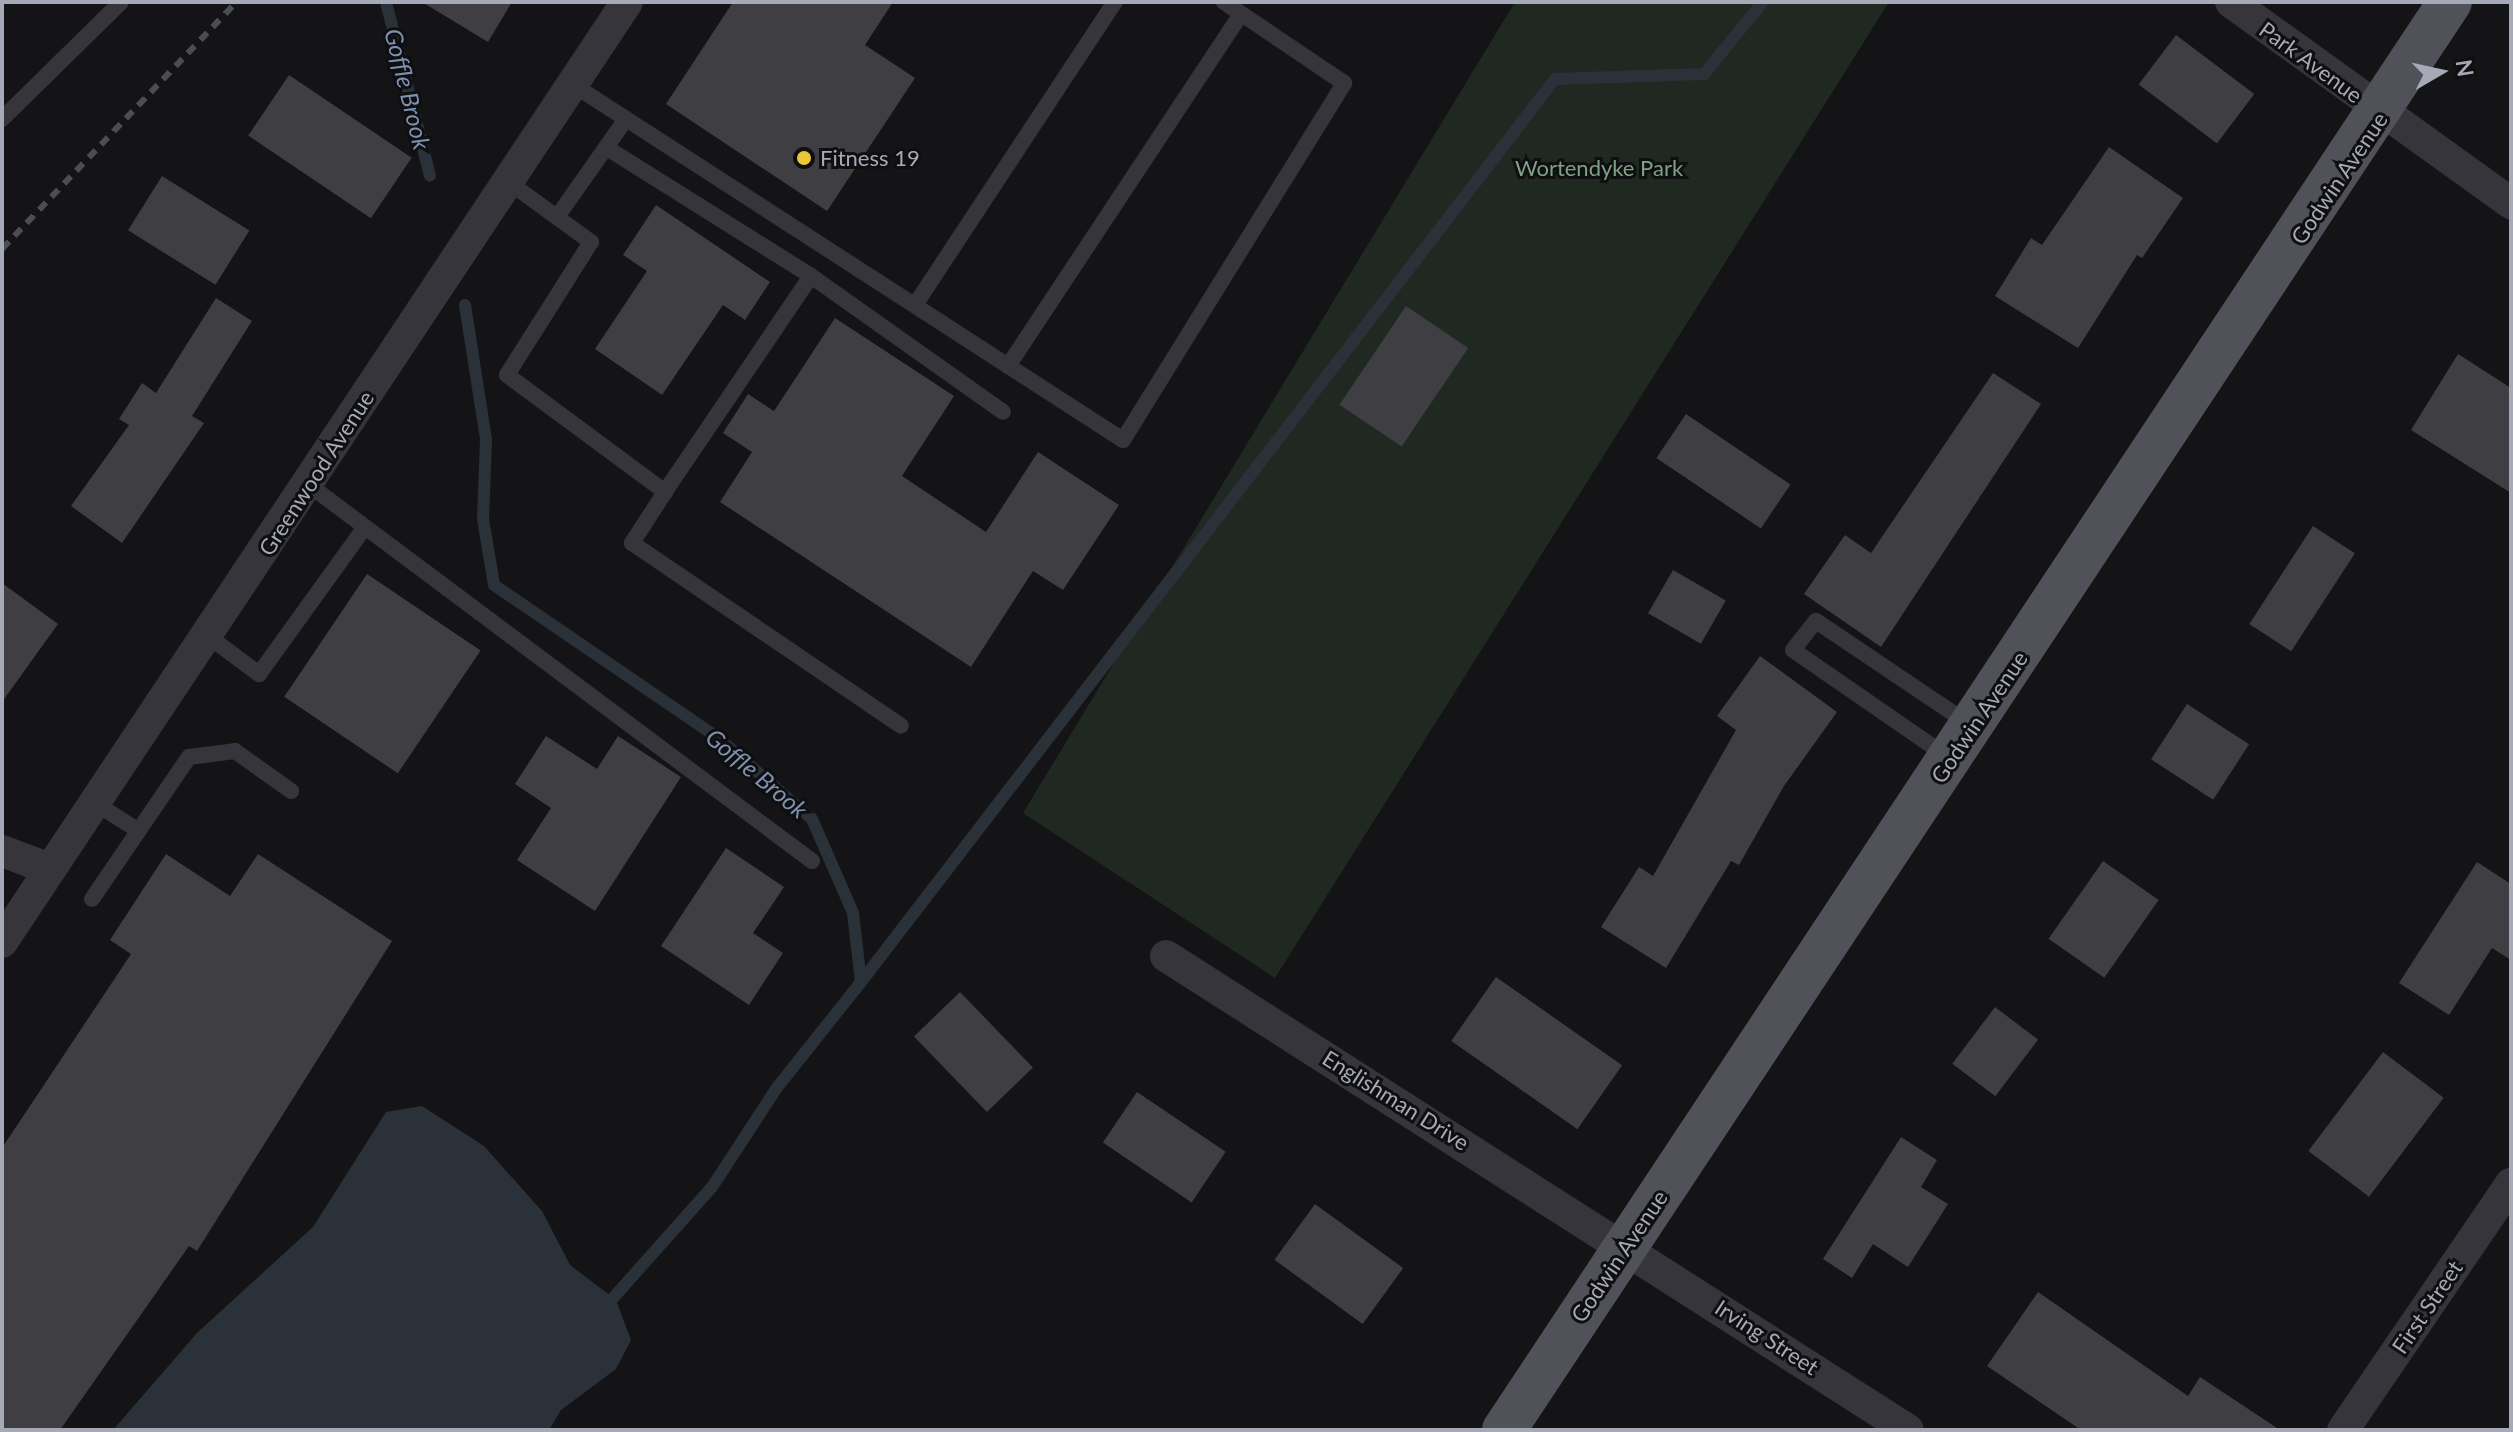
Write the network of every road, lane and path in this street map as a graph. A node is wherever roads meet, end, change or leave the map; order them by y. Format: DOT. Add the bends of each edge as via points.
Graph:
graph roads {
  1 [pos="121,2"];
  2 [pos="627,2"];
  3 [pos="1115,2"];
  4 [pos="1224,2"];
  5 [pos="2231,2"];
  6 [pos="2450,2"];
  7 [pos="1241,14"];
  8 [pos="572,84"];
  9 [pos="2382,114"];
  10 [pos="2,119"];
  11 [pos="626,119"];
  12 [pos="607,148"];
  13 [pos="507,181"];
  14 [pos="2511,203"];
  15 [pos="557,217"];
  16 [pos="811,276"];
  17 [pos="915,305"];
  18 [pos="1008,366"];
  19 [pos="1003,412"];
  20 [pos="309,485"];
  21 [pos="665,492"];
  22 [pos="365,527"];
  23 [pos="208,636"];
  24 [pos="901,726"];
  25 [pos="1962,742"];
  26 [pos="291,791"];
  27 [pos="95,803"];
  28 [pos="139,831"];
  29 [pos="2,851"];
  30 [pos="812,861"];
  31 [pos="50,869"];
  32 [pos="92,899"];
  33 [pos="2,942"];
  34 [pos="1166,956"];
  35 [pos="2511,1184"];
  36 [pos="1626,1245"];
  37 [pos="1504,1430"];
  38 [pos="1908,1430"];
  39 [pos="2343,1430"];
  1 -- 10 [label="lane"];
  2 -- 8 [label="street, Greenwood Avenue"];
  3 -- 17 [label="lane"];
  4 -- 7 [label="lane"];
  5 -- 9 [label="street, Park Avenue"];
  6 -- 9 [label="main road, Godwin Avenue"];
  7 -- 18 [label="lane"];
  7 -- 18 [label="lane" via="1344,83 1123,440"];
  8 -- 11 [label="lane"];
  8 -- 13 [label="street, Greenwood Avenue"];
  9 -- 14 [label="street, Park Avenue"];
  9 -- 25 [label="main road, Godwin Avenue"];
  11 -- 12 [label="lane"];
  11 -- 17 [label="lane"];
  12 -- 15 [label="lane"];
  12 -- 16 [label="lane"];
  13 -- 15 [label="lane"];
  13 -- 20 [label="street, Greenwood Avenue"];
  15 -- 21 [label="lane" via="591,242 507,375"];
  16 -- 19 [label="lane"];
  16 -- 21 [label="lane"];
  17 -- 18 [label="lane"];
  20 -- 22 [label="lane"];
  20 -- 23 [label="street, Greenwood Avenue"];
  21 -- 24 [label="lane" via="632,543"];
  22 -- 23 [label="lane" via="259,674"];
  22 -- 30 [label="lane"];
  23 -- 27 [label="street, Greenwood Avenue"];
  25 -- 25 [label="lane" via="1816,621 1793,650"];
  25 -- 36 [label="main road, Godwin Avenue"];
  26 -- 28 [label="lane" via="235,751 189,757"];
  27 -- 28 [label="lane"];
  27 -- 31 [label="street, Greenwood Avenue"];
  28 -- 32 [label="lane"];
  29 -- 31 [label="street"];
  31 -- 33 [label="street, Greenwood Avenue"];
  34 -- 36 [label="street, Englishman Drive"];
  35 -- 39 [label="street, First Street"];
  36 -- 37 [label="main road, Godwin Avenue"];
  36 -- 38 [label="street, Irving Street"];
}
